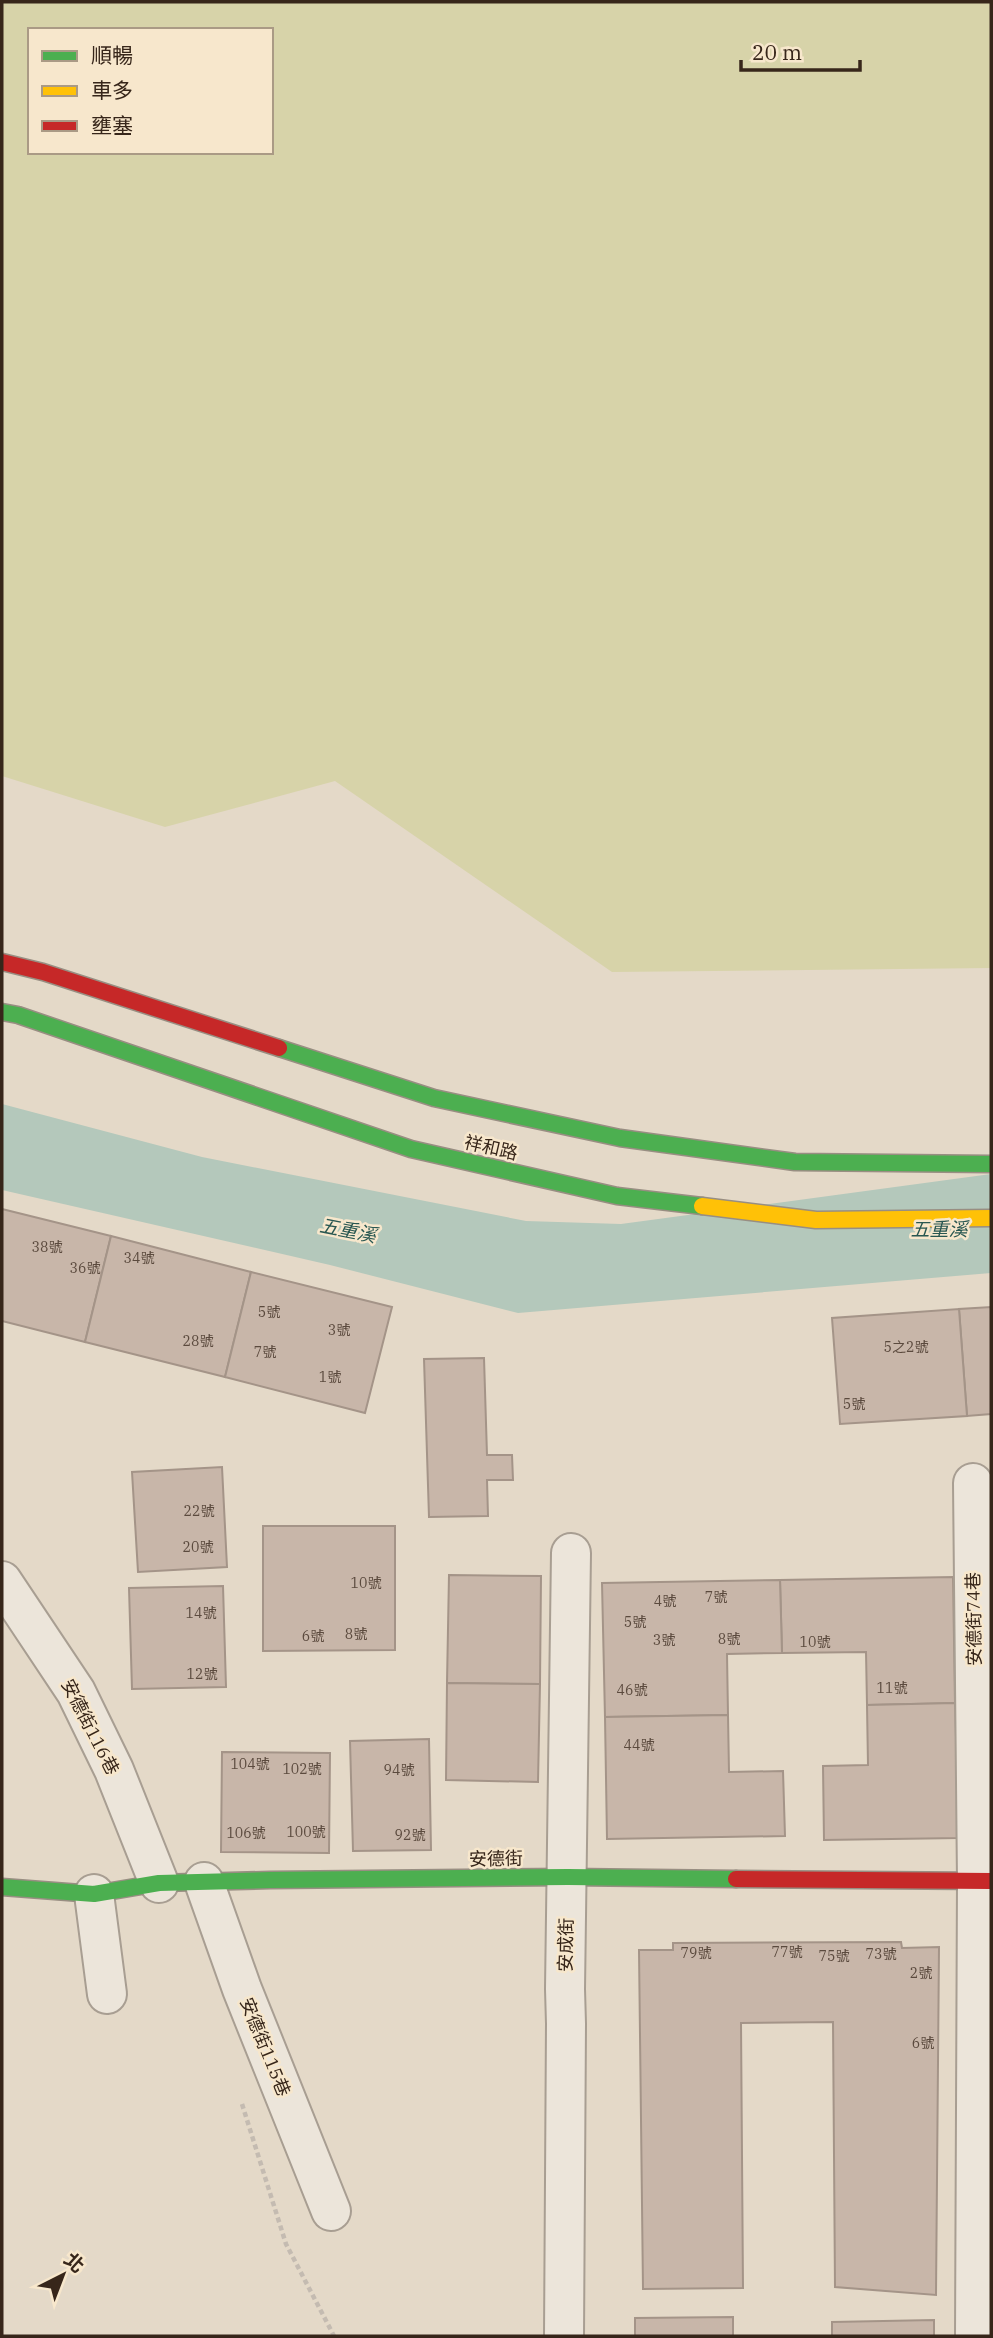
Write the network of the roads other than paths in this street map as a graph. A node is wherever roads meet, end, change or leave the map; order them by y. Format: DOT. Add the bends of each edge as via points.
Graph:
graph roads {
  1 [pos="2,962"];
  2 [pos="2,1012"];
  3 [pos="991,1164"];
  4 [pos="991,1219"];
  5 [pos="973,1483"];
  6 [pos="571,1553"];
  7 [pos="2,1581"];
  8 [pos="568,1877"];
  9 [pos="984,1881"];
  10 [pos="204,1882"];
  11 [pos="159,1883"];
  12 [pos="2,1887"];
  13 [pos="94,1894"];
  14 [pos="107,1994"];
  15 [pos="331,2211"];
  16 [pos="564,2336"];
  17 [pos="975,2336"];
  1 -- 3 [label="main road, 祥和路" via="433,1098 620,1138 795,1162"];
  2 -- 4 [label="main road, 祥和路" via="411,1149 617,1196 816,1220"];
  5 -- 9 [label="street, 安德街74巷"];
  6 -- 8 [label="street, 安成街"];
  7 -- 11 [label="street, 安德街116巷" via="76,1692 114,1770"];
  8 -- 9 [label="main road, 安德街"];
  8 -- 10 [label="main road, 安德街"];
  8 -- 16 [label="street, 安成街"];
  9 -- 17 [label="street, 安德街74巷"];
  10 -- 11 [label="main road, 安德街"];
  10 -- 15 [label="street, 安德街115巷"];
  11 -- 13 [label="main road, 安德街"];
  12 -- 13 [label="main road, 安德街"];
  13 -- 14 [label="street"];
}
